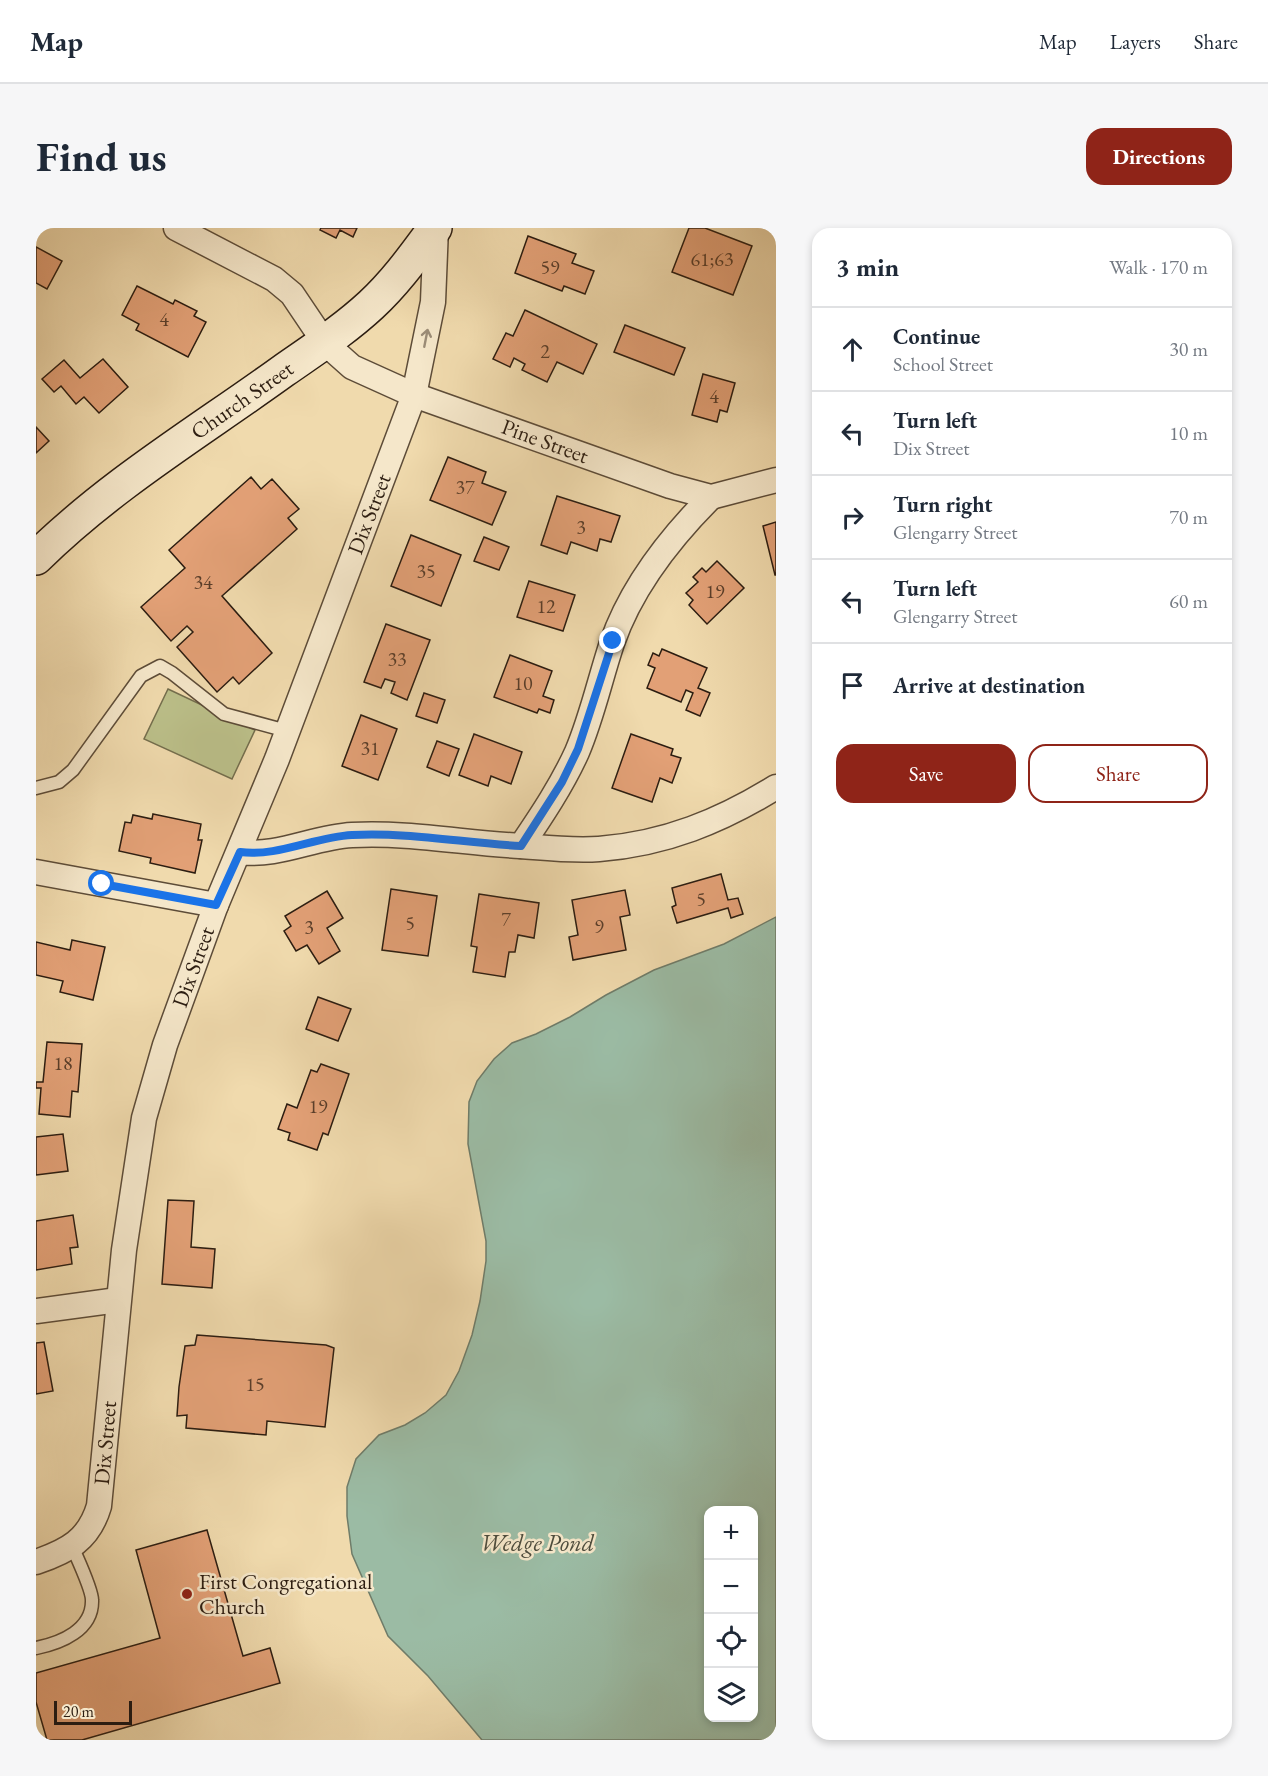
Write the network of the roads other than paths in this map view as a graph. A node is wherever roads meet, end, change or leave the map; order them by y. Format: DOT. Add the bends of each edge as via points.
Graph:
graph roads {
  1 [pos="176,228"];
  2 [pos="435,228"];
  3 [pos="325,343"];
  4 [pos="414,395"];
  5 [pos="776,480"];
  6 [pos="711,497"];
  7 [pos="36,558"];
  8 [pos="287,731"];
  9 [pos="776,787"];
  10 [pos="36,788"];
  11 [pos="521,846"];
  12 [pos="240,852"];
  13 [pos="36,872"];
  14 [pos="216,905"];
  15 [pos="118,1300"];
  16 [pos="36,1311"];
  17 [pos="72,1546"];
  18 [pos="36,1563"];
  19 [pos="36,1648"];
  1 -- 3 [label="street, Pine Street" via="274,279 292,294"];
  2 -- 3 [label="main road, Church Street" via="386,290"];
  4 -- 2 [label="street, Dix Street, one-way" via="433,302"];
  3 -- 4 [label="street, Pine Street" via="352,367"];
  3 -- 7 [label="main road, Church Street" via="118,488"];
  4 -- 6 [label="street, Pine Street"];
  4 -- 8 [label="street, Dix Street"];
  5 -- 6 [label="street, Pine Street"];
  6 -- 11 [label="street" via="673,538 623,616 578,749"];
  8 -- 10 [label="lane" via="224,714 160,666 141,676 73,770 59,782"];
  8 -- 12 [label="street, Dix Street"];
  9 -- 11 [label="street" via="724,817 668,837 598,849"];
  11 -- 12 [label="street" via="385,834 328,838 268,853"];
  12 -- 14 [label="street, Dix Street"];
  13 -- 14 [label="street"];
  14 -- 15 [label="street, Dix Street" via="165,1045 144,1118"];
  15 -- 16 [label="street"];
  15 -- 17 [label="street, Dix Street" via="99,1506 92,1524"];
  17 -- 18 [label="street, Dix Street"];
  17 -- 19 [label="lane" via="92,1598 89,1617 78,1631 56,1644"];
}
